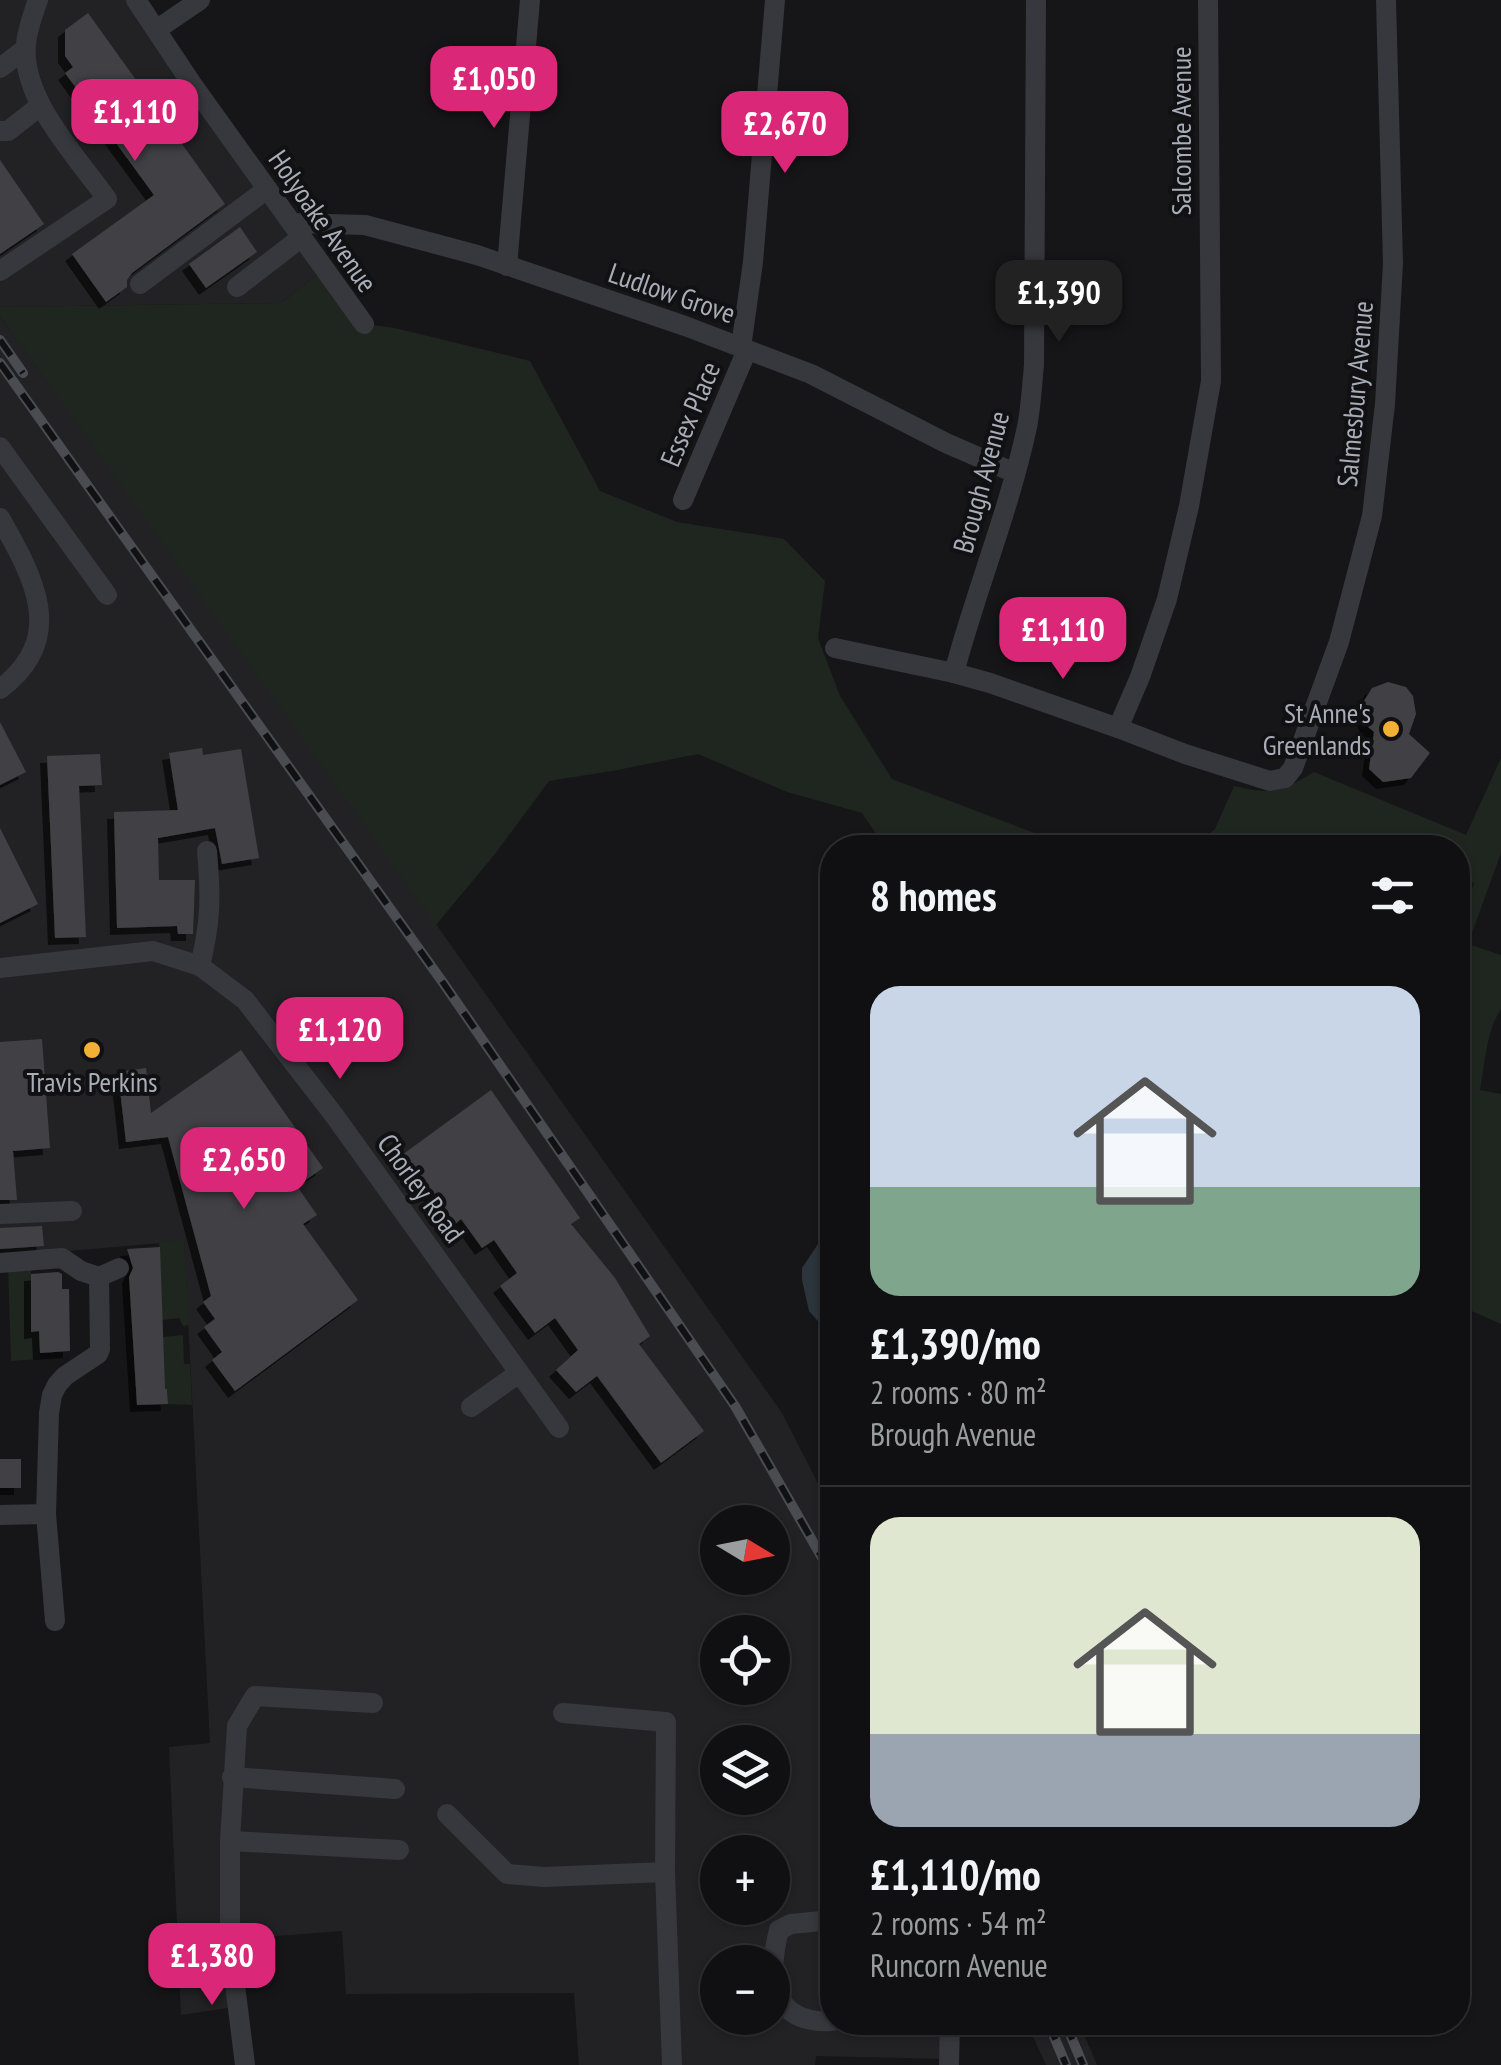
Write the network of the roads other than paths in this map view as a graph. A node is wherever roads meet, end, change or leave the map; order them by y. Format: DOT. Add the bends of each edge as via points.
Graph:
graph roads {
  1 [pos="38,0"];
  2 [pos="136,0"];
  3 [pos="200,0"];
  4 [pos="530,0"];
  5 [pos="776,0"];
  6 [pos="1036,0"];
  7 [pos="1208,0"];
  8 [pos="1386,0"];
  9 [pos="156,30"];
  10 [pos="25,49"];
  11 [pos="0,68"];
  12 [pos="40,106"];
  13 [pos="0,131"];
  14 [pos="267,189"];
  15 [pos="297,230"];
  16 [pos="508,266"];
  17 [pos="0,271"];
  18 [pos="140,284"];
  19 [pos="237,287"];
  20 [pos="364,324"];
  21 [pos="744,348"];
  22 [pos="0,447"];
  23 [pos="1015,473"];
  24 [pos="683,501"];
  25 [pos="0,518"];
  26 [pos="106,594"];
  27 [pos="835,648"];
  28 [pos="954,673"];
  29 [pos="0,689"];
  30 [pos="1118,728"];
  31 [pos="207,852"];
  32 [pos="200,966"];
  33 [pos="0,968"];
  34 [pos="72,1212"];
  35 [pos="0,1214"];
  36 [pos="0,1262"];
  37 [pos="119,1268"];
  38 [pos="90,1274"];
  39 [pos="519,1373"];
  40 [pos="471,1406"];
  41 [pos="558,1428"];
  42 [pos="46,1514"];
  43 [pos="0,1515"];
  44 [pos="55,1621"];
  45 [pos="373,1703"];
  46 [pos="563,1713"];
  47 [pos="232,1777"];
  48 [pos="395,1789"];
  49 [pos="447,1814"];
  50 [pos="230,1841"];
  51 [pos="399,1850"];
  52 [pos="665,1872"];
  53 [pos="820,1921"];
  54 [pos="820,2019"];
  55 [pos="950,2035"];
  56 [pos="244,2065"];
  57 [pos="672,2065"];
  58 [pos="949,2065"];
  1 -- 10 [label="street"];
  2 -- 9 [label="street, Holyoake Avenue"];
  3 -- 9 [label="street"];
  4 -- 16 [label="street"];
  5 -- 21 [label="street, Essex Place"];
  6 -- 23 [label="street, Brough Avenue" via="1034,365"];
  7 -- 30 [label="street, Salcombe Avenue" via="1211,381 1167,598"];
  8 -- 30 [label="street, Salmesbury Avenue" via="1393,263 1372,516 1339,642 1294,768 1270,781"];
  9 -- 14 [label="street, Holyoake Avenue"];
  10 -- 11 [label="street"];
  10 -- 12 [label="street"];
  12 -- 13 [label="street"];
  12 -- 17 [label="street" via="107,199"];
  14 -- 15 [label="street, Holyoake Avenue"];
  14 -- 18 [label="street"];
  15 -- 16 [label="street, Ludlow Grove" via="365,225"];
  15 -- 19 [label="street"];
  15 -- 20 [label="street, Holyoake Avenue"];
  16 -- 21 [label="street, Ludlow Grove"];
  21 -- 23 [label="street, Ludlow Grove"];
  21 -- 24 [label="street, Essex Place"];
  22 -- 26 [label="street"];
  23 -- 28 [label="street, Brough Avenue"];
  25 -- 29 [label="street" via="23,558 41,620 30,658"];
  27 -- 28 [label="street"];
  28 -- 30 [label="street"];
  31 -- 32 [label="street" via="210,915"];
  32 -- 33 [label="street, Chorley Road" via="153,951"];
  32 -- 39 [label="street, Chorley Road" via="245,1000"];
  34 -- 35 [label="street"];
  36 -- 38 [label="street" via="62,1258"];
  37 -- 38 [label="street"];
  38 -- 42 [label="street" via="100,1349 52,1395"];
  39 -- 40 [label="street"];
  39 -- 41 [label="street, Chorley Road"];
  42 -- 43 [label="street"];
  42 -- 44 [label="street"];
  45 -- 47 [label="street" via="255,1696 237,1726"];
  46 -- 52 [label="street" via="666,1722"];
  47 -- 48 [label="street"];
  47 -- 50 [label="street"];
  49 -- 52 [label="street" via="506,1874"];
  50 -- 51 [label="street"];
  50 -- 56 [label="street" via="230,1944"];
  52 -- 57 [label="street"];
  53 -- 54 [label="street" via="780,1930 773,1972 777,1996 787,2007"];
  55 -- 58 [label="street"];
}
